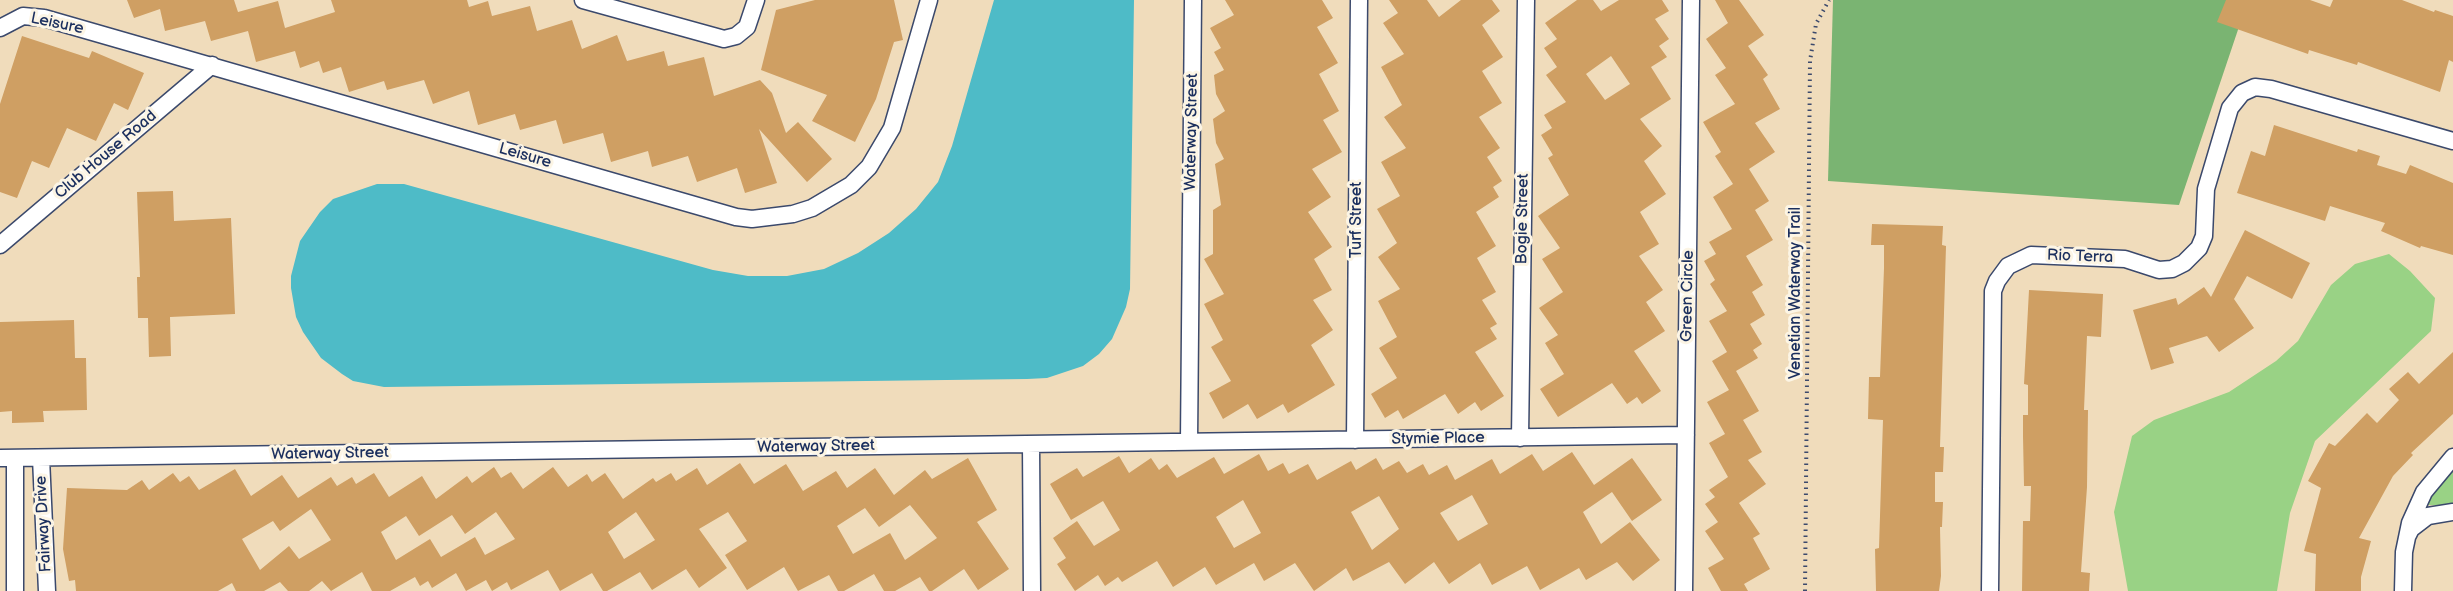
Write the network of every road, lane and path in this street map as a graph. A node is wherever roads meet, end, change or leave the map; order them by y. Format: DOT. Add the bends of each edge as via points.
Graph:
graph roads {
  1 [pos="583,0"];
  2 [pos="756,0"];
  3 [pos="930,0"];
  4 [pos="1193,0"];
  5 [pos="1359,0"];
  6 [pos="1526,0"];
  7 [pos="1691,0"];
  8 [pos="1829,0"];
  9 [pos="0,28"];
  10 [pos="212,65"];
  11 [pos="2453,141"];
  12 [pos="0,245"];
  13 [pos="1686,435"];
  14 [pos="1520,438"];
  15 [pos="1356,440"];
  16 [pos="1190,442"];
  17 [pos="1031,444"];
  18 [pos="2453,457"];
  19 [pos="7,458"];
  20 [pos="41,458"];
  21 [pos="2453,512"];
  22 [pos="2406,539"];
  23 [pos="15,591"];
  24 [pos="47,591"];
  25 [pos="1032,591"];
  26 [pos="1684,591"];
  27 [pos="1805,591"];
  28 [pos="1990,591"];
  29 [pos="2403,591"];
  1 -- 2 [label="street" via="724,39 747,27"];
  3 -- 10 [label="street, Leisure" via="892,128 869,167 832,198 812,208 772,218 736,217"];
  4 -- 16 [label="street, Waterway Street"];
  5 -- 15 [label="street, Turf Street"];
  6 -- 14 [label="street, Bogie Street"];
  7 -- 13 [label="street, Green Circle"];
  8 -- 27 [label="path, Venetian Waterway Trail" via="1816,24 1810,61"];
  9 -- 10 [label="street, Leisure" via="12,20 32,16"];
  10 -- 12 [label="street, Club House Road"];
  11 -- 28 [label="street, Rio Terra" via="2271,88 2255,87 2242,93 2230,108 2206,189 2204,236 2199,248 2184,263 2159,270 2125,259 2031,255 2008,266 1996,281 1994,291"];
  13 -- 14 [label="street, Stymie Place"];
  13 -- 26 [label="street, Green Circle"];
  14 -- 15 [label="street, Stymie Place"];
  15 -- 16 [label="street, Stymie Place"];
  16 -- 17 [label="street, Waterway Street"];
  17 -- 20 [label="street, Waterway Street"];
  17 -- 25 [label="street"];
  18 -- 22 [label="street" via="2424,492"];
  19 -- 20 [label="street, Waterway Street"];
  19 -- 23 [label="street"];
  20 -- 24 [label="street, Fairway Drive"];
  21 -- 22 [label="street" via="2428,516 2411,529"];
  22 -- 29 [label="street"];
}
